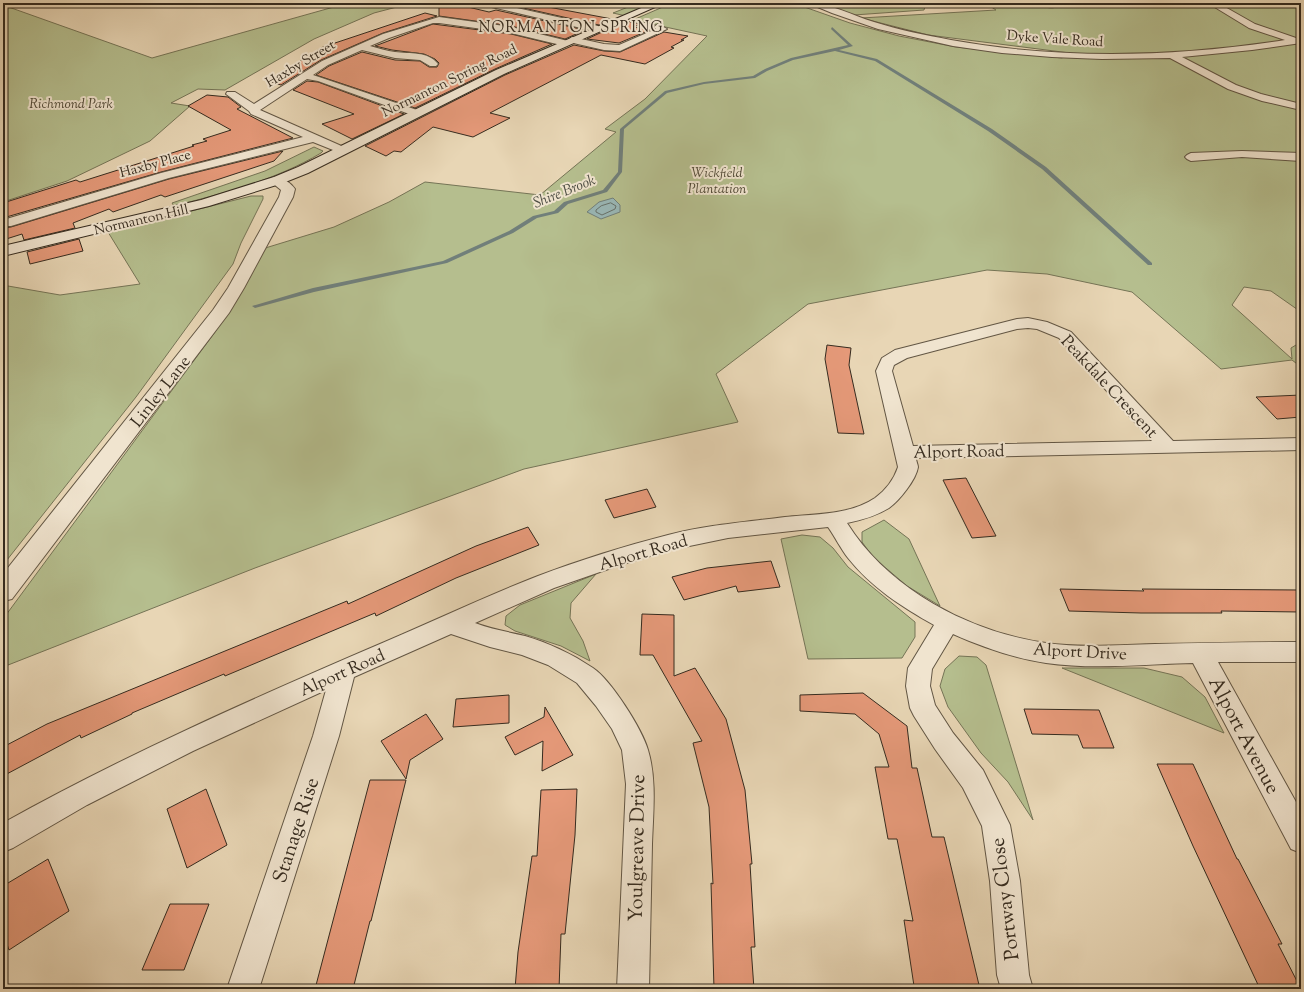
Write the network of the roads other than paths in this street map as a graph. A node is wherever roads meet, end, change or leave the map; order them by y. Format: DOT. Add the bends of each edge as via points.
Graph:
graph roads {
  1 [pos="483,3"];
  2 [pos="660,3"];
  3 [pos="812,3"];
  4 [pos="1063,3"];
  5 [pos="1212,3"];
  6 [pos="1046,5"];
  7 [pos="658,27"];
  8 [pos="598,29"];
  9 [pos="1299,40"];
  10 [pos="568,42"];
  11 [pos="361,47"];
  12 [pos="1172,55"];
  13 [pos="433,64"];
  14 [pos="305,76"];
  15 [pos="231,94"];
  16 [pos="1301,107"];
  17 [pos="254,109"];
  18 [pos="416,113"];
  19 [pos="313,138"];
  20 [pos="342,150"];
  21 [pos="1191,157"];
  22 [pos="1301,157"];
  23 [pos="277,181"];
  24 [pos="6,223"];
  25 [pos="3,251"];
  26 [pos="1301,444"];
  27 [pos="1168,447"];
  28 [pos="905,452"];
  29 [pos="834,519"];
  30 [pos="3,592"];
  31 [pos="948,621"];
  32 [pos="451,624"];
  33 [pos="1301,652"];
  34 [pos="1200,653"];
  35 [pos="343,670"];
  36 [pos="3,838"];
  37 [pos="1301,839"];
  38 [pos="243,989"];
  39 [pos="633,989"];
  40 [pos="1017,989"];
  1 -- 8 [label="street"];
  2 -- 8 [label="main road, Normanton Spring Road"];
  3 -- 12 [label="street, Dyke Vale Road" via="896,31 973,45 1078,55"];
  4 -- 6 [label="street"];
  5 -- 9 [label="street" via="1252,26"];
  7 -- 10 [label="street, Haxby Street" via="663,29 620,48"];
  8 -- 10 [label="main road, Normanton Spring Road"];
  9 -- 12 [label="street, Dyke Vale Road" via="1242,49"];
  10 -- 11 [label="street, Haxby Street" via="446,20 432,21"];
  10 -- 18 [label="main road, Normanton Spring Road"];
  11 -- 13 [label="street" via="395,55 422,57"];
  11 -- 14 [label="street, Haxby Street" via="325,63"];
  12 -- 16 [label="street" via="1232,87"];
  14 -- 17 [label="street, Haxby Street"];
  14 -- 18 [label="street"];
  15 -- 17 [label="street, Haxby Street"];
  17 -- 19 [label="street, Haxby Street" via="255,112"];
  18 -- 20 [label="main road, Normanton Spring Road"];
  19 -- 20 [label="street, Haxby Street"];
  19 -- 24 [label="street, Haxby Place" via="124,187"];
  20 -- 23 [label="main road, Normanton Spring Road"];
  21 -- 22 [label="street" via="1242,154"];
  23 -- 25 [label="main road, Normanton Hill" via="234,196"];
  23 -- 30 [label="main road, Linley Lane" via="288,189 286,197 220,313"];
  26 -- 27 [label="street, Alport Road"];
  27 -- 28 [label="street, Alport Road"];
  27 -- 28 [label="street, Peakdale Crescent" via="1065,335 1041,325 1028,323 901,354 885,364 884,371"];
  28 -- 29 [label="street, Alport Road" via="908,468 893,493 882,503 861,513"];
  29 -- 31 [label="street, Alport Drive" via="858,555 882,579 916,605"];
  29 -- 32 [label="street, Alport Road" via="728,531 670,542 546,582"];
  31 -- 34 [label="street, Alport Drive" via="1005,644 1047,653"];
  31 -- 40 [label="street, Portway Close" via="920,668 918,686 923,708 944,741 974,778 996,825 1005,881 1013,975"];
  32 -- 35 [label="street, Alport Road"];
  32 -- 39 [label="street, Youlgreave Drive" via="556,658 586,676 622,722 634,750 640,784"];
  33 -- 34 [label="street, Alport Drive"];
  34 -- 37 [label="street, Alport Avenue"];
  35 -- 36 [label="street, Alport Road" via="184,743 77,796"];
  35 -- 38 [label="street, Stanage Rise" via="326,736"];
}
